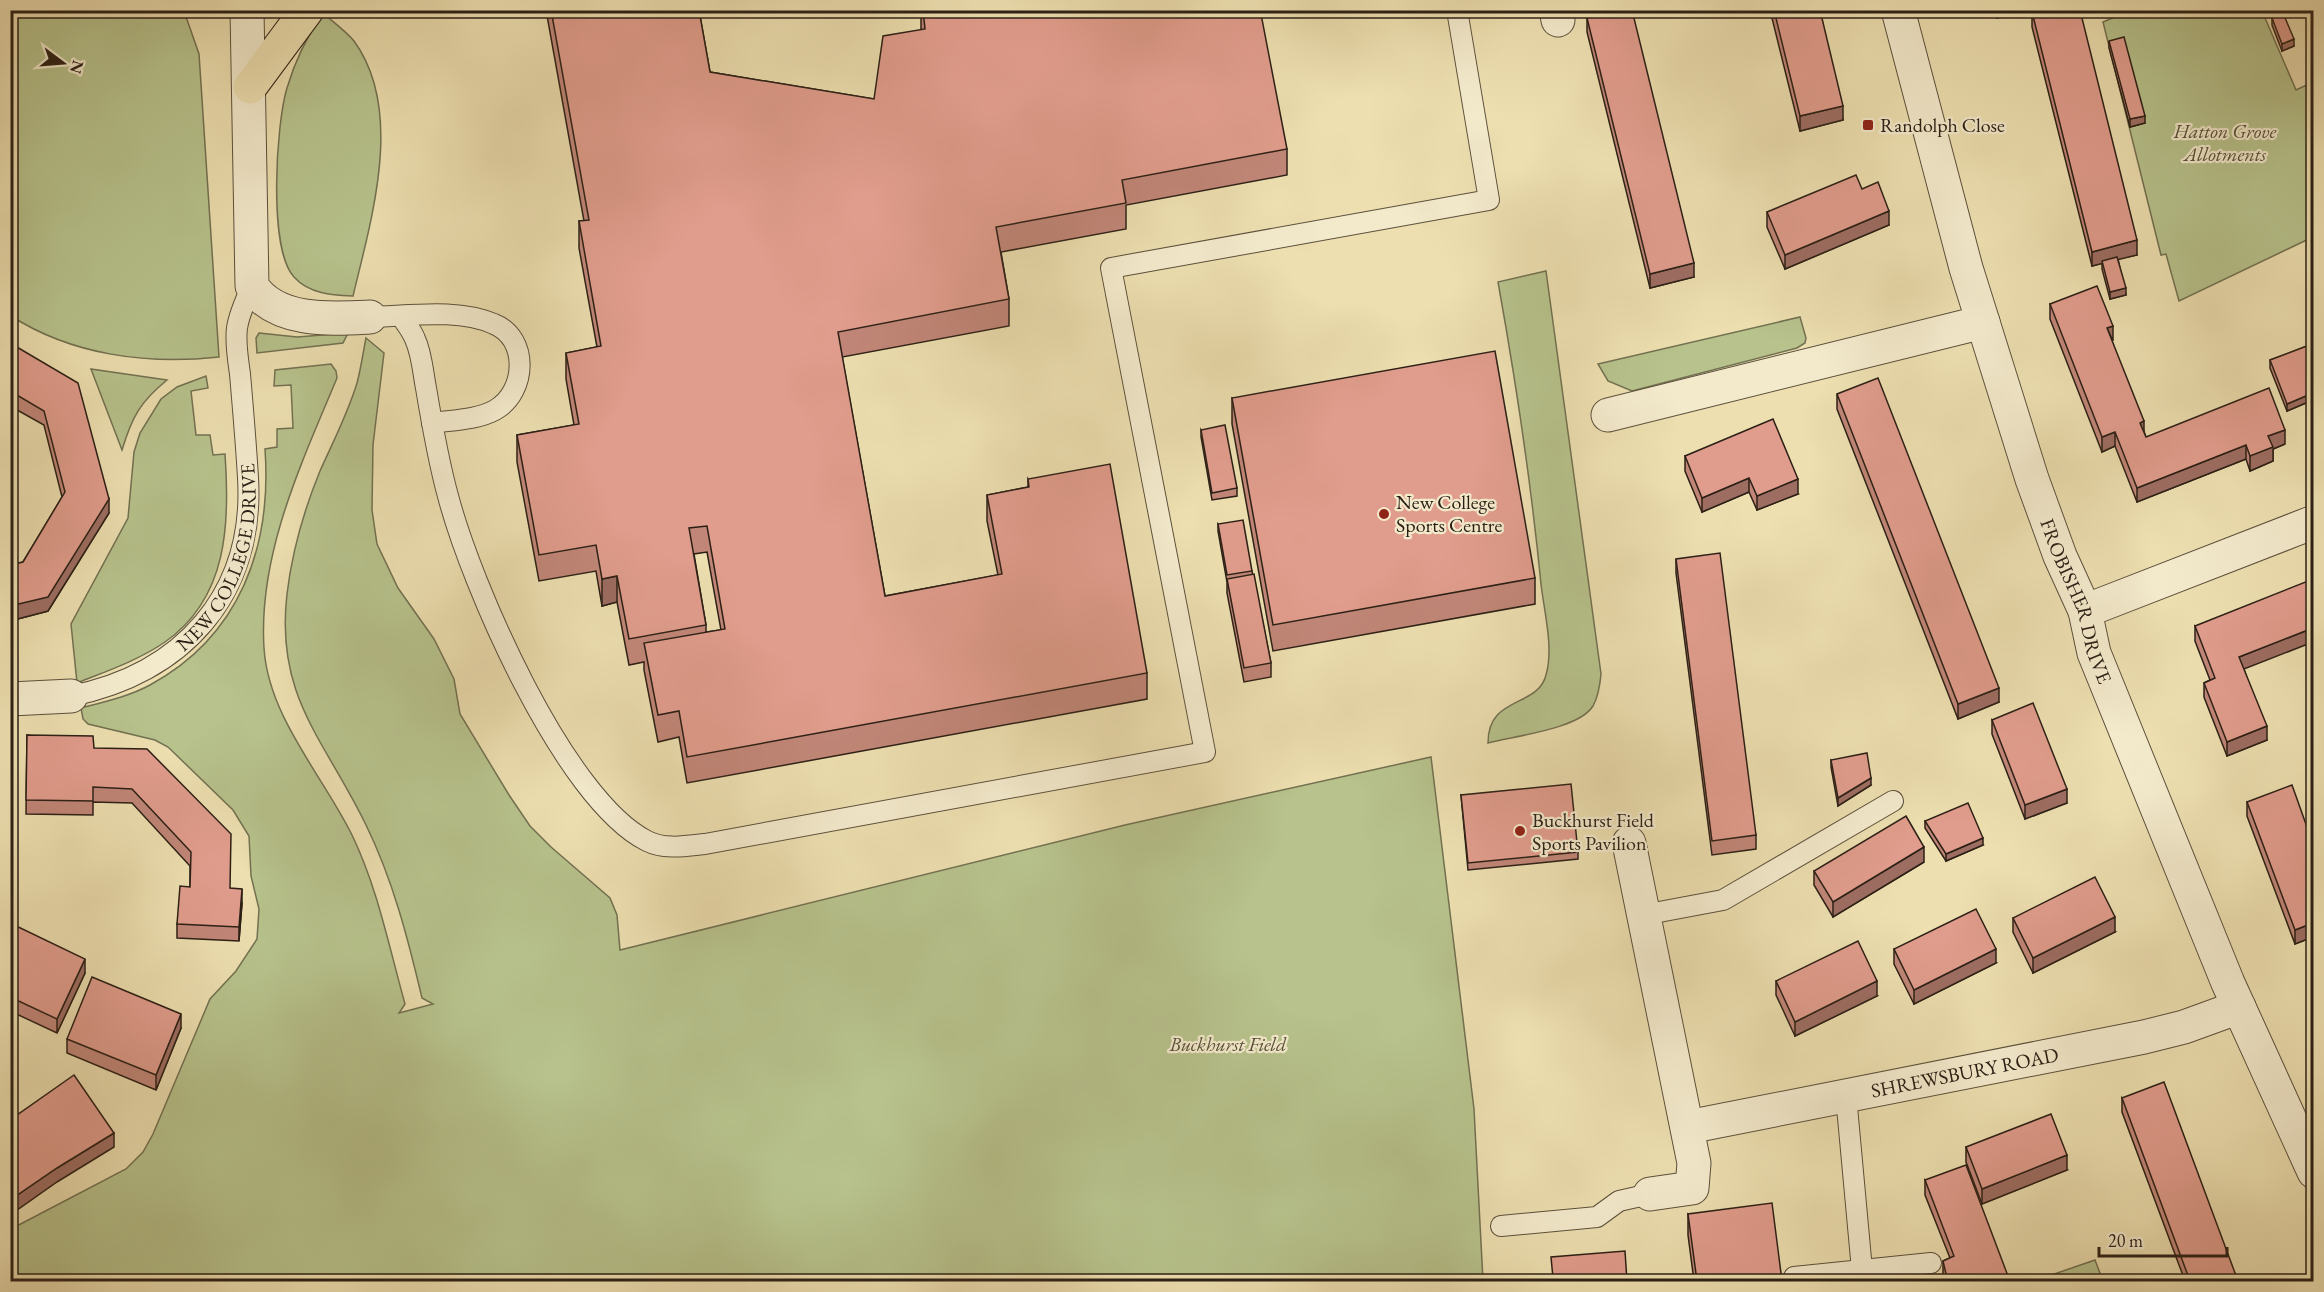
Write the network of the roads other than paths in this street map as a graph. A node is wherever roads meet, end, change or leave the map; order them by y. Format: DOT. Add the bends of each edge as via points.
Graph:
graph roads {
  1 [pos="248,10"];
  2 [pos="307,10"];
  3 [pos="1457,10"];
  4 [pos="1898,10"];
  5 [pos="250,87"];
  6 [pos="252,285"];
  7 [pos="386,317"];
  8 [pos="1983,322"];
  9 [pos="1608,415"];
  10 [pos="432,423"];
  11 [pos="2313,522"];
  12 [pos="2085,611"];
  13 [pos="71,696"];
  14 [pos="10,699"];
  15 [pos="1893,801"];
  16 [pos="1629,843"];
  17 [pos="1643,915"];
  18 [pos="2240,1007"];
  19 [pos="1846,1096"];
  20 [pos="1688,1127"];
  21 [pos="2313,1172"];
  22 [pos="1650,1194"];
  23 [pos="1502,1226"];
  24 [pos="1931,1263"];
  25 [pos="1862,1270"];
  26 [pos="1794,1277"];
  1 -- 5 [label="street, NEW COLLEGE DRIVE"];
  2 -- 5 [label="main road"];
  3 -- 10 [label="lane" via="1489,200 1111,268 1205,752 684,847 660,846 645,840 587,786 511,660 458,531"];
  4 -- 8 [label="street, FROBISHER DRIVE" via="1940,176"];
  5 -- 6 [label="street, NEW COLLEGE DRIVE"];
  6 -- 7 [label="street" via="259,297 287,313"];
  6 -- 13 [label="lane, NEW COLLEGE DRIVE" via="236,332 249,508 233,573 219,603 197,632 172,654 121,684"];
  7 -- 10 [label="lane" via="416,340"];
  7 -- 10 [label="lane" via="456,316 484,320 504,328 518,347 515,386 499,408 480,416"];
  8 -- 9 [label="street"];
  8 -- 12 [label="street, FROBISHER DRIVE" via="2036,489"];
  11 -- 12 [label="street"];
  12 -- 18 [label="street, FROBISHER DRIVE" via="2094,653"];
  13 -- 14 [label="street, NEW COLLEGE DRIVE"];
  15 -- 17 [label="lane" via="1723,900"];
  16 -- 17 [label="street"];
  17 -- 20 [label="street"];
  18 -- 19 [label="street, SHREWSBURY ROAD" via="2144,1037"];
  18 -- 21 [label="street, FROBISHER DRIVE"];
  19 -- 20 [label="street, SHREWSBURY ROAD"];
  19 -- 25 [label="lane"];
  20 -- 22 [label="street" via="1694,1186"];
  22 -- 23 [label="lane" via="1619,1201 1597,1217"];
  24 -- 25 [label="lane"];
  25 -- 26 [label="lane"];
}
